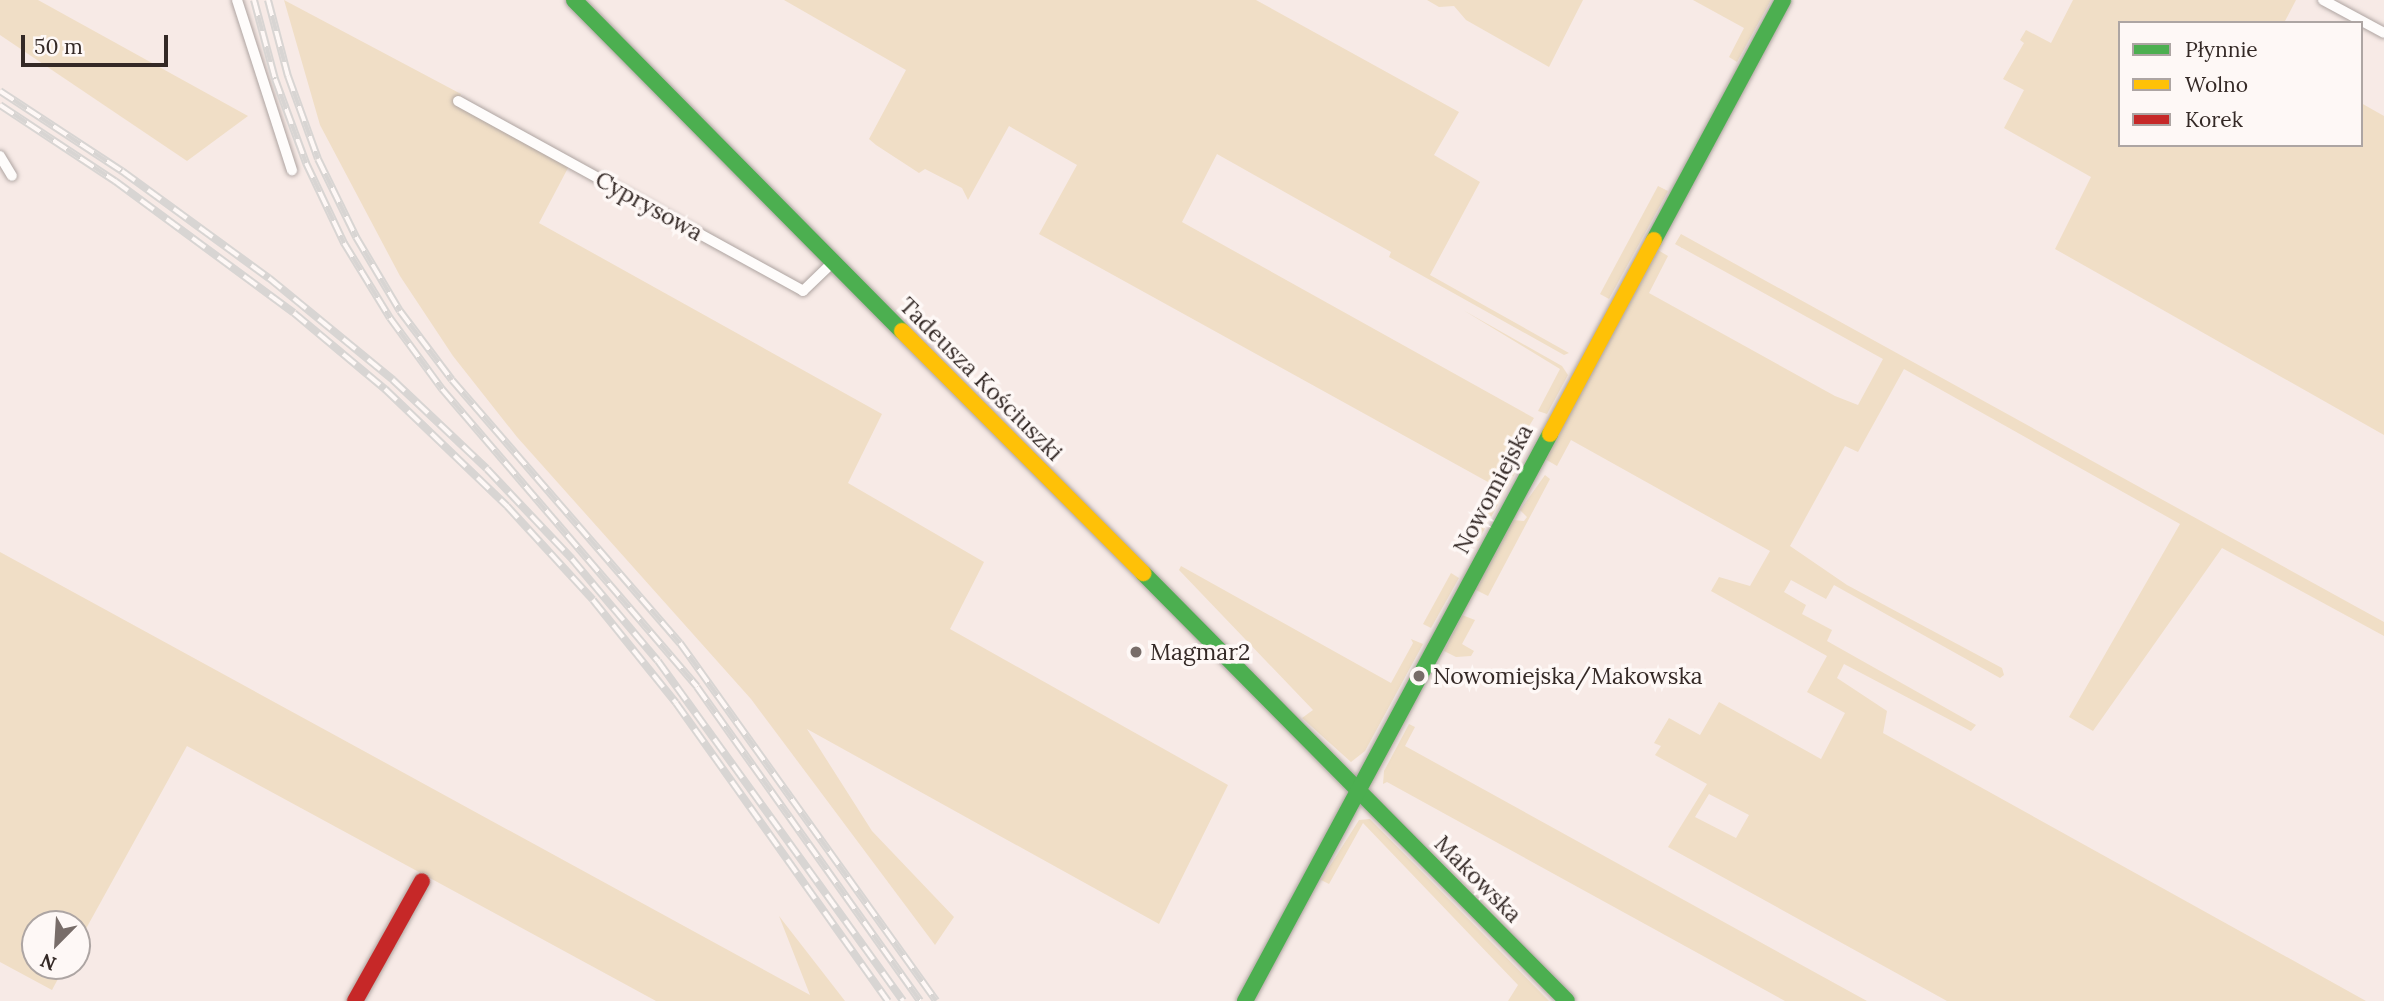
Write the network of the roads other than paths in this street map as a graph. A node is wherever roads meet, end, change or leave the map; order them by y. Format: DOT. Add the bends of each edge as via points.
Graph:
graph roads {
  1 [pos="237,0"];
  2 [pos="574,0"];
  3 [pos="1783,0"];
  4 [pos="2323,0"];
  5 [pos="2362,21"];
  6 [pos="2363,22"];
  7 [pos="2384,33"];
  8 [pos="458,101"];
  9 [pos="0,156"];
  10 [pos="292,170"];
  11 [pos="12,176"];
  12 [pos="833,262"];
  13 [pos="1357,790"];
  14 [pos="422,881"];
  15 [pos="355,1001"];
  16 [pos="1245,1001"];
  17 [pos="1567,1001"];
  1 -- 10 [label="lane"];
  2 -- 12 [label="street, Tadeusza Kościuszki"];
  3 -- 13 [label="street, Nowomiejska"];
  4 -- 5 [label="lane"];
  6 -- 7 [label="lane"];
  8 -- 12 [label="lane, Cyprysowa" via="803,291"];
  9 -- 11 [label="lane"];
  12 -- 13 [label="street, Tadeusza Kościuszki"];
  13 -- 16 [label="street, Nowomiejska"];
  13 -- 17 [label="street, Makowska"];
  14 -- 15 [label="street"];
}
